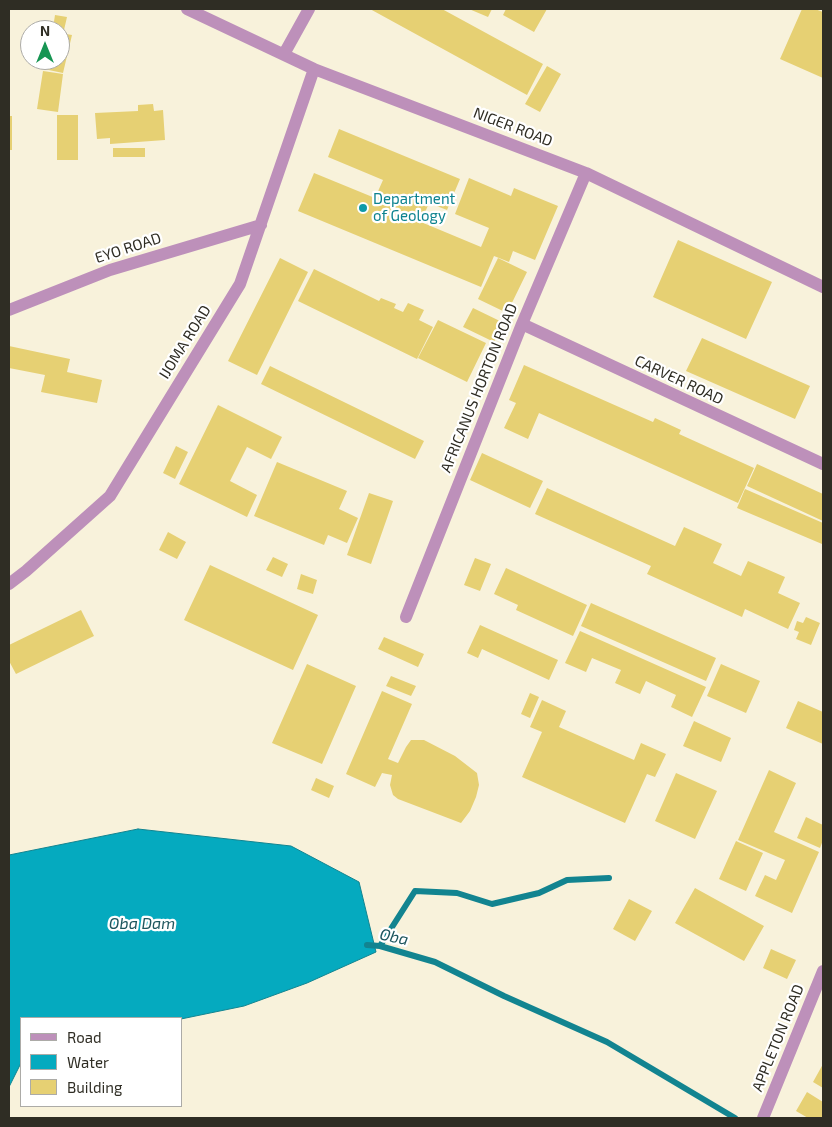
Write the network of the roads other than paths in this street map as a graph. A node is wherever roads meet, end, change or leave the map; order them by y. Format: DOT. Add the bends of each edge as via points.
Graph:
graph roads {
  1 [pos="187,9"];
  2 [pos="309,9"];
  3 [pos="284,54"];
  4 [pos="314,69"];
  5 [pos="586,172"];
  6 [pos="260,225"];
  7 [pos="823,287"];
  8 [pos="9,310"];
  9 [pos="522,324"];
  10 [pos="823,464"];
  11 [pos="9,584"];
  12 [pos="406,617"];
  13 [pos="823,970"];
  14 [pos="764,1116"];
  1 -- 3 [label="street, NIGER ROAD"];
  2 -- 3 [label="street"];
  3 -- 4 [label="street, NIGER ROAD"];
  4 -- 5 [label="street, NIGER ROAD"];
  4 -- 6 [label="street, IJOMA ROAD"];
  5 -- 7 [label="street, NIGER ROAD"];
  5 -- 9 [label="street, AFRICANUS HORTON ROAD"];
  6 -- 8 [label="street, EYO ROAD" via="110,270"];
  6 -- 11 [label="street, IJOMA ROAD" via="240,284 110,496"];
  9 -- 10 [label="street, CARVER ROAD"];
  9 -- 12 [label="street, AFRICANUS HORTON ROAD"];
  13 -- 14 [label="street, APPLETON ROAD"];
}
